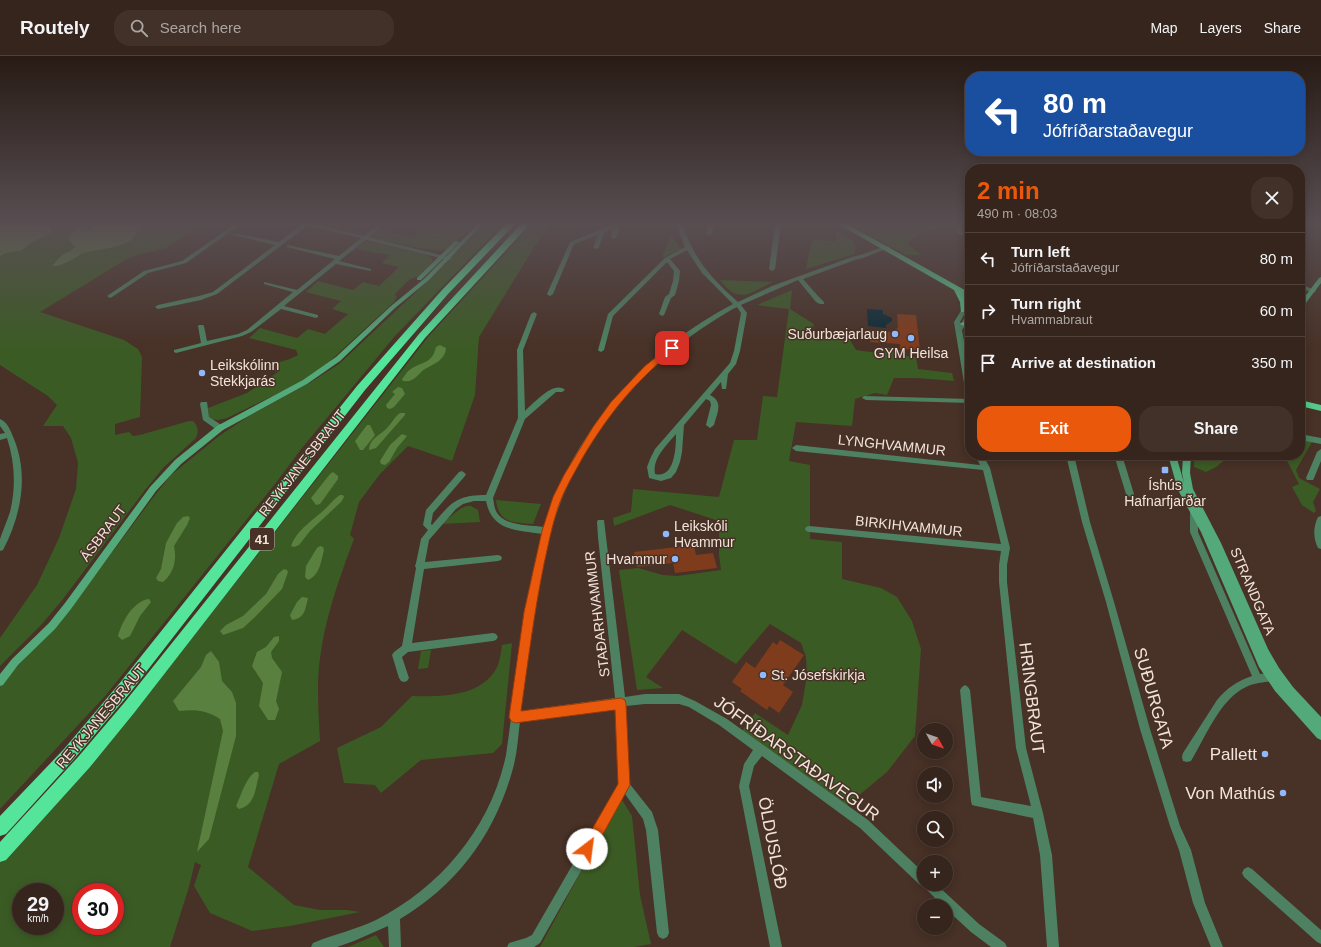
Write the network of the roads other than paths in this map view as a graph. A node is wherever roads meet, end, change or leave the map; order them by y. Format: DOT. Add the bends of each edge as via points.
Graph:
graph roads {
  1 [pos="170,266"];
  2 [pos="251,266"];
  3 [pos="331,266"];
  4 [pos="355,266"];
  5 [pos="433,266"];
  6 [pos="441,266"];
  7 [pos="471,266"];
  8 [pos="486,266"];
  9 [pos="562,266"];
  10 [pos="659,266"];
  11 [pos="673,266"];
  12 [pos="699,266"];
  13 [pos="772,266"];
  14 [pos="835,266"];
  15 [pos="919,266"];
  16 [pos="772,269"];
  17 [pos="369,270"];
  18 [pos="800,279"];
  19 [pos="1321,279"];
  20 [pos="266,283"];
  21 [pos="953,284"];
  22 [pos="965,287"];
  23 [pos="1305,288"];
  24 [pos="965,289"];
  25 [pos="1313,291"];
  26 [pos="299,292"];
  27 [pos="965,292"];
  28 [pos="550,294"];
  29 [pos="110,296"];
  30 [pos="1305,301"];
  31 [pos="822,303"];
  32 [pos="737,305"];
  33 [pos="965,306"];
  34 [pos="158,307"];
  35 [pos="281,307"];
  36 [pos="393,307"];
  37 [pos="965,313"];
  38 [pos="534,314"];
  39 [pos="662,314"];
  40 [pos="316,316"];
  41 [pos="965,325"];
  42 [pos="201,326"];
  43 [pos="204,344"];
  44 [pos="601,350"];
  45 [pos="176,351"];
  46 [pos="725,372"];
  47 [pos="724,387"];
  48 [pos="562,390"];
  49 [pos="705,396"];
  50 [pos="866,398"];
  51 [pos="965,401"];
  52 [pos="204,404"];
  53 [pos="1305,404"];
  54 [pos="1321,408"];
  55 [pos="522,418"];
  56 [pos="0,422"];
  57 [pos="680,425"];
  58 [pos="710,425"];
  59 [pos="220,428"];
  60 [pos="9,435"];
  61 [pos="0,438"];
  62 [pos="1305,438"];
  63 [pos="1321,441"];
  64 [pos="796,448"];
  65 [pos="1321,452"];
  66 [pos="982,460"];
  67 [pos="1071,460"];
  68 [pos="1120,460"];
  69 [pos="1173,460"];
  70 [pos="1187,460"];
  71 [pos="986,468"];
  72 [pos="462,474"];
  73 [pos="1310,478"];
  74 [pos="1130,494"];
  75 [pos="489,498"];
  76 [pos="1194,513"];
  77 [pos="1321,519"];
  78 [pos="602,522"];
  79 [pos="809,529"];
  80 [pos="433,530"];
  81 [pos="546,531"];
  82 [pos="1321,546"];
  83 [pos="0,548"];
  84 [pos="1006,548"];
  85 [pos="498,558"];
  86 [pos="420,566"];
  87 [pos="494,638"];
  88 [pos="406,648"];
  89 [pos="15,662"];
  90 [pos="0,673"];
  91 [pos="1273,676"];
  92 [pos="404,678"];
  93 [pos="1258,679"];
  94 [pos="0,682"];
  95 [pos="966,690"];
  96 [pos="621,704"];
  97 [pos="515,717"];
  98 [pos="1321,724"];
  99 [pos="1321,735"];
  100 [pos="760,750"];
  101 [pos="1187,756"];
  102 [pos="624,785"];
  103 [pos="1038,813"];
  104 [pos="0,828"];
  105 [pos="0,854"];
  106 [pos="1248,873"];
  107 [pos="917,874"];
  108 [pos="935,891"];
  109 [pos="394,917"];
  110 [pos="663,933"];
  111 [pos="1321,938"];
  112 [pos="317,947"];
  113 [pos="394,947"];
  114 [pos="513,947"];
  115 [pos="776,947"];
  116 [pos="1001,947"];
  117 [pos="1053,947"];
  118 [pos="1217,947"];
  1 -- 29 [label="street" via="146,272"];
  2 -- 34 [label="street" via="215,293"];
  3 -- 26 [label="street"];
  4 -- 17 [label="street"];
  5 -- 36 [label="street, ÁSBRAUT"];
  6 -- 36 [label="street, ÁSBRAUT"];
  7 -- 104 [label="highway, REYKJANESBRAUT / 41" via="361,388 124,689 69,754"];
  8 -- 105 [label="highway, REYKJANESBRAUT / 41" via="422,336 84,762"];
  9 -- 28 [label="street"];
  10 -- 44 [label="street" via="610,315"];
  11 -- 39 [label="street" via="677,271 676,281"];
  12 -- 32 [label="street" via="705,275"];
  13 -- 16 [label="street"];
  14 -- 18 [label="street"];
  15 -- 21 [label="main road"];
  18 -- 31 [label="street"];
  18 -- 32 [label="street"];
  19 -- 25 [label="street"];
  20 -- 26 [label="street"];
  21 -- 22 [label="main road"];
  21 -- 24 [label="main road"];
  21 -- 27 [label="main road"];
  21 -- 33 [label="main road" via="962,296"];
  23 -- 25 [label="street"];
  25 -- 30 [label="street"];
  26 -- 35 [label="street"];
  32 -- 46 [label="street" via="744,313 733,364"];
  32 -- 81 [label="street" via="659,358 614,404 567,477 557,497"];
  35 -- 40 [label="street"];
  35 -- 43 [label="street" via="249,331"];
  36 -- 59 [label="street, ÁSBRAUT" via="322,372"];
  37 -- 41 [label="street" via="957,322"];
  38 -- 55 [label="street" via="520,350"];
  42 -- 43 [label="street"];
  43 -- 45 [label="street"];
  46 -- 47 [label="street"];
  46 -- 49 [label="street"];
  48 -- 55 [label="street" via="554,390"];
  49 -- 57 [label="street"];
  49 -- 58 [label="street" via="713,400 715,405"];
  50 -- 51 [label="street"];
  52 -- 59 [label="street" via="206,418"];
  53 -- 54 [label="main road"];
  55 -- 75 [label="street"];
  56 -- 60 [label="street" via="8,430"];
  57 -- 57 [label="street" via="653,459 652,476 664,478 673,471 680,441"];
  59 -- 89 [label="street, ÁSBRAUT" via="184,457 153,489 68,606 52,626"];
  60 -- 61 [label="street"];
  60 -- 83 [label="street" via="19,468 17,495 12,519"];
  62 -- 63 [label="street"];
  64 -- 71 [label="street, LYNGHVAMMUR"];
  65 -- 73 [label="street"];
  66 -- 71 [label="street, HRINGBRAUT"];
  67 -- 118 [label="street, SUÐURGATA" via="1086,522 1145,729 1185,850 1199,903"];
  68 -- 74 [label="street"];
  69 -- 76 [label="street, STRANDGATA" via="1182,490"];
  70 -- 91 [label="street, STRANDGATA" via="1189,489 1218,543"];
  71 -- 84 [label="street, HRINGBRAUT"];
  72 -- 80 [label="street" via="429,512 427,525"];
  75 -- 80 [label="street" via="461,501"];
  75 -- 81 [label="street" via="492,511 505,523"];
  76 -- 91 [label="street, STRANDGATA" via="1205,532 1262,664"];
  76 -- 93 [label="street, STRANDGATA" via="1194,532"];
  77 -- 82 [label="street" via="1318,534"];
  78 -- 96 [label="street, STAÐARHVAMMUR"];
  79 -- 84 [label="street, BIRKIHVAMMUR"];
  80 -- 86 [label="street" via="425,539"];
  81 -- 97 [label="street" via="530,605"];
  84 -- 103 [label="street, HRINGBRAUT" via="1003,582 1020,748"];
  85 -- 86 [label="street"];
  86 -- 88 [label="street"];
  87 -- 88 [label="street"];
  88 -- 92 [label="street" via="397,655"];
  89 -- 90 [label="street, ÁSBRAUT"];
  89 -- 94 [label="street, ÁSBRAUT"];
  91 -- 93 [label="street"];
  91 -- 98 [label="street, STRANDGATA"];
  91 -- 99 [label="street, STRANDGATA" via="1289,701"];
  93 -- 101 [label="street" via="1232,690"];
  95 -- 103 [label="street" via="976,801"];
  96 -- 97 [label="street, JÓFRÍÐARSTAÐAVEGUR"];
  96 -- 100 [label="street, JÓFRÍÐARSTAÐAVEGUR" via="679,699 723,722"];
  96 -- 102 [label="street, STAÐARHVAMMUR"];
  97 -- 109 [label="street" via="513,743 502,789 479,834 460,862 434,888"];
  100 -- 107 [label="street, JÓFRÍÐARSTAÐAVEGUR" via="864,824"];
  100 -- 115 [label="street, ÖLDUSLÓÐ" via="749,764 744,786"];
  102 -- 110 [label="street" via="648,816 652,830"];
  102 -- 114 [label="street" via="536,939 528,944"];
  103 -- 117 [label="street, HRINGBRAUT" via="1046,855"];
  106 -- 111 [label="street"];
  108 -- 116 [label="street" via="975,928"];
  109 -- 112 [label="street" via="355,935"];
  109 -- 113 [label="street"];
}
